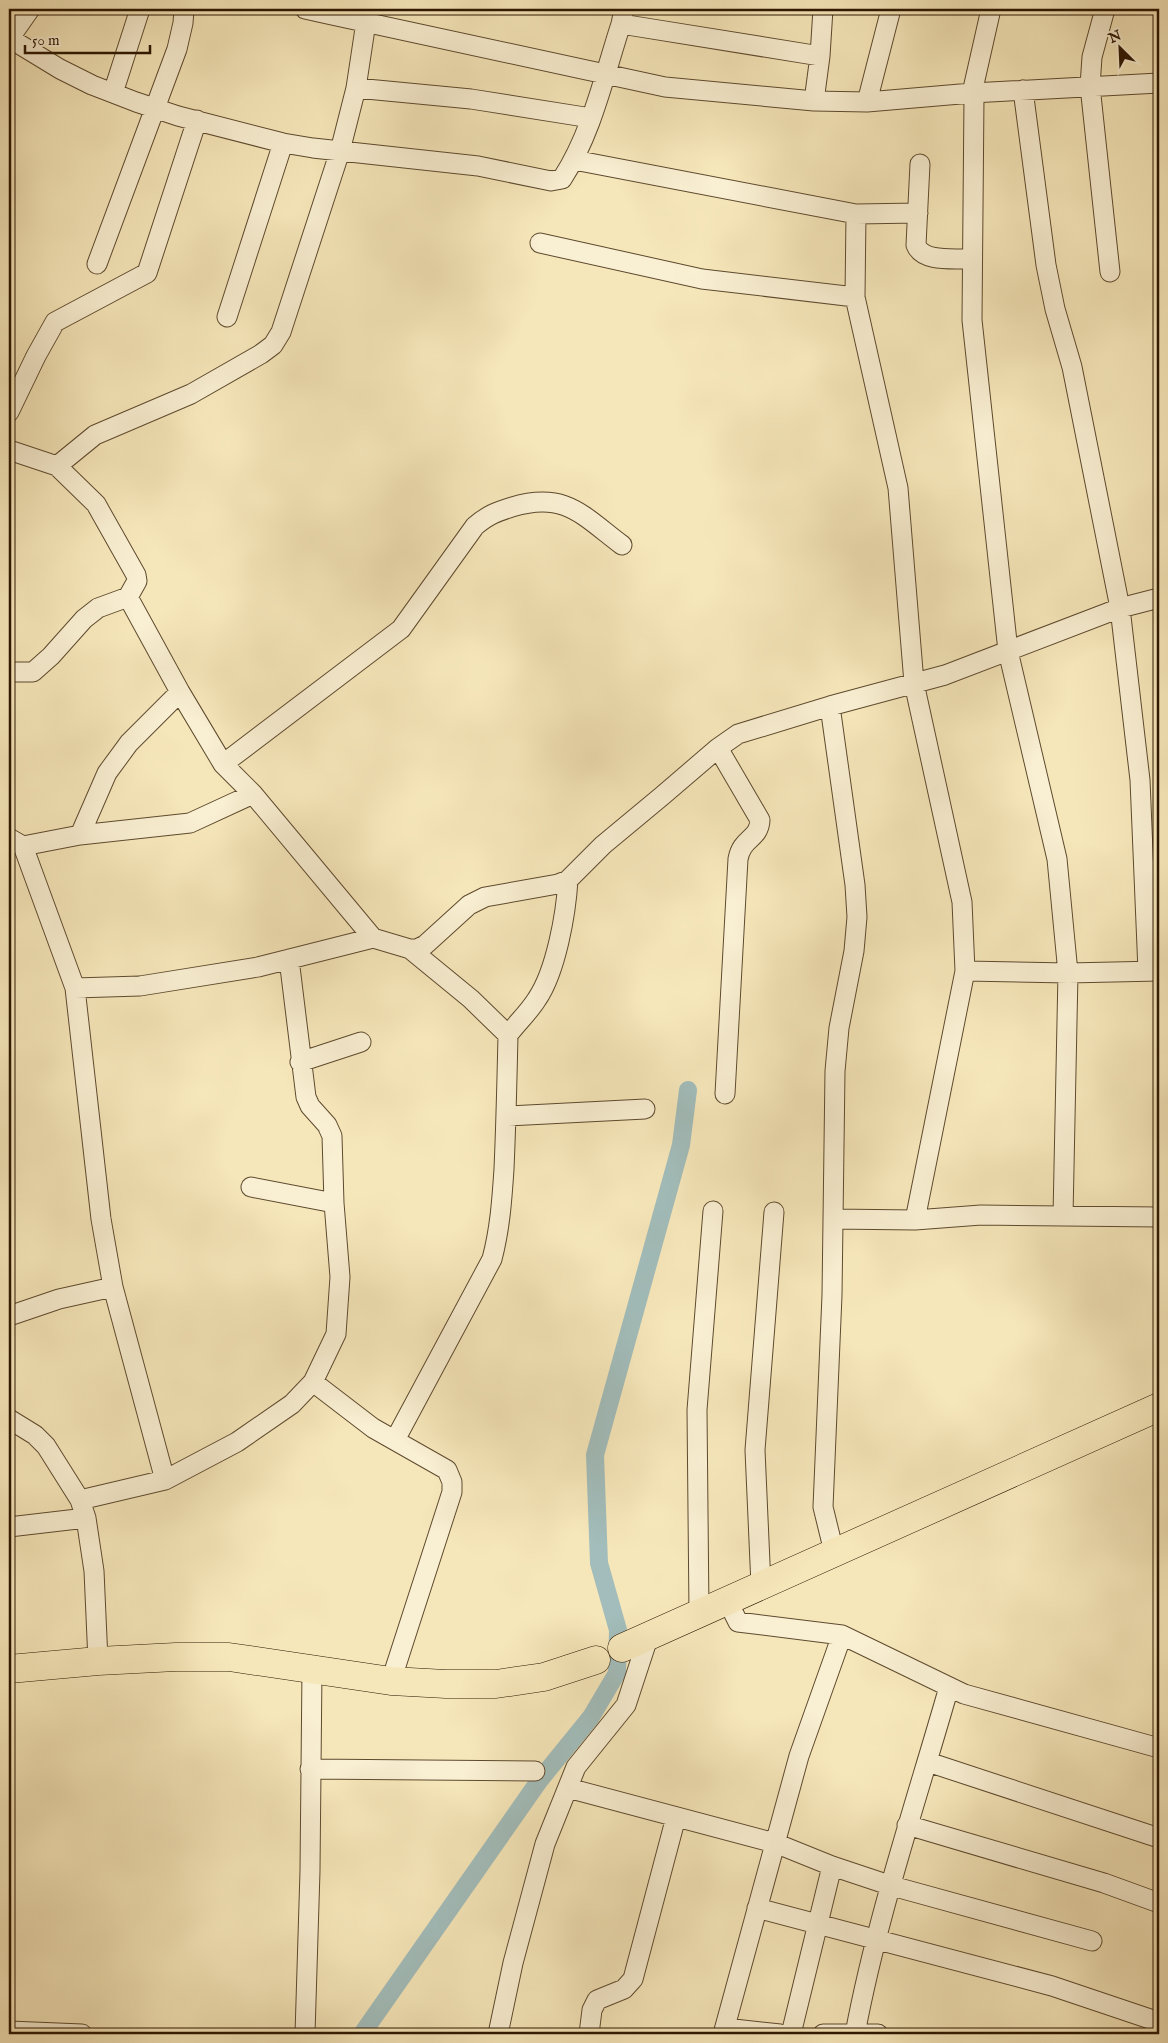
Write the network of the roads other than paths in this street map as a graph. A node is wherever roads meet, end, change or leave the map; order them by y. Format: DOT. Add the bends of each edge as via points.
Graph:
graph roads {
  1 [pos="30,9"];
  2 [pos="140,9"];
  3 [pos="184,9"];
  4 [pos="305,9"];
  5 [pos="823,9"];
  6 [pos="890,9"];
  7 [pos="991,9"];
  8 [pos="1105,9"];
  9 [pos="333,12"];
  10 [pos="623,16"];
  11 [pos="366,22"];
  12 [pos="9,38"];
  13 [pos="820,56"];
  14 [pos="604,74"];
  15 [pos="1159,83"];
  16 [pos="1090,86"];
  17 [pos="356,88"];
  18 [pos="1023,90"];
  19 [pos="113,93"];
  20 [pos="972,93"];
  21 [pos="814,101"];
  22 [pos="867,102"];
  23 [pos="155,108"];
  24 [pos="590,118"];
  25 [pos="196,120"];
  26 [pos="283,143"];
  27 [pos="340,151"];
  28 [pos="574,160"];
  29 [pos="920,164"];
  30 [pos="918,213"];
  31 [pos="856,214"];
  32 [pos="540,243"];
  33 [pos="972,259"];
  34 [pos="97,264"];
  35 [pos="1110,272"];
  36 [pos="855,297"];
  37 [pos="227,317"];
  38 [pos="9,412"];
  39 [pos="9,450"];
  40 [pos="57,466"];
  41 [pos="622,545"];
  42 [pos="128,597"];
  43 [pos="1159,598"];
  44 [pos="1120,608"];
  45 [pos="1008,651"];
  46 [pos="9,672"];
  47 [pos="914,683"];
  48 [pos="180,692"];
  49 [pos="830,706"];
  50 [pos="718,748"];
  51 [pos="223,764"];
  52 [pos="253,794"];
  53 [pos="80,835"];
  54 [pos="16,842"];
  55 [pos="568,880"];
  56 [pos="372,938"];
  57 [pos="410,949"];
  58 [pos="289,959"];
  59 [pos="965,971"];
  60 [pos="1154,971"];
  61 [pos="1068,973"];
  62 [pos="75,988"];
  63 [pos="508,1035"];
  64 [pos="361,1042"];
  65 [pos="300,1062"];
  66 [pos="725,1094"];
  67 [pos="645,1109"];
  68 [pos="507,1116"];
  69 [pos="250,1187"];
  70 [pos="334,1203"];
  71 [pos="713,1211"];
  72 [pos="774,1212"];
  73 [pos="1063,1216"];
  74 [pos="1159,1218"];
  75 [pos="833,1219"];
  76 [pos="915,1220"];
  77 [pos="113,1287"];
  78 [pos="9,1316"];
  79 [pos="313,1382"];
  80 [pos="1159,1407"];
  81 [pos="9,1419"];
  82 [pos="395,1440"];
  83 [pos="165,1480"];
  84 [pos="80,1500"];
  85 [pos="86,1518"];
  86 [pos="9,1527"];
  87 [pos="834,1552"];
  88 [pos="761,1586"];
  89 [pos="726,1600"];
  90 [pos="699,1613"];
  91 [pos="649,1635"];
  92 [pos="842,1635"];
  93 [pos="622,1648"];
  94 [pos="596,1660"];
  95 [pos="98,1661"];
  96 [pos="9,1669"];
  97 [pos="312,1669"];
  98 [pos="391,1681"];
  99 [pos="949,1687"];
  100 [pos="1159,1748"];
  101 [pos="928,1762"];
  102 [pos="310,1769"];
  103 [pos="534,1771"];
  104 [pos="568,1788"];
  105 [pos="676,1817"];
  106 [pos="907,1825"];
  107 [pos="1159,1838"];
  108 [pos="775,1843"];
  109 [pos="832,1866"];
  110 [pos="892,1886"];
  111 [pos="1159,1903"];
  112 [pos="757,1908"];
  113 [pos="818,1923"];
  114 [pos="878,1939"];
  115 [pos="1092,1941"];
  116 [pos="1159,2022"];
  117 [pos="9,2031"];
  118 [pos="724,2031"];
  119 [pos="82,2034"];
  120 [pos="305,2034"];
  121 [pos="498,2034"];
  122 [pos="589,2034"];
  123 [pos="780,2034"];
  124 [pos="791,2034"];
  125 [pos="823,2034"];
  126 [pos="855,2034"];
  127 [pos="878,2034"];
  1 -- 12 [label="street"];
  2 -- 19 [label="street"];
  3 -- 23 [label="street" via="177,49"];
  4 -- 9 [label="street"];
  5 -- 13 [label="street"];
  6 -- 22 [label="street"];
  7 -- 20 [label="street"];
  8 -- 16 [label="street" via="1092,57"];
  9 -- 11 [label="street"];
  10 -- 13 [label="street"];
  10 -- 14 [label="street"];
  11 -- 14 [label="street"];
  11 -- 17 [label="street"];
  12 -- 19 [label="street" via="60,69"];
  13 -- 21 [label="street"];
  14 -- 21 [label="street" via="665,87"];
  14 -- 24 [label="street"];
  15 -- 16 [label="street"];
  16 -- 18 [label="street"];
  16 -- 35 [label="street"];
  17 -- 24 [label="street" via="471,99"];
  17 -- 27 [label="street"];
  18 -- 20 [label="street"];
  18 -- 44 [label="street" via="1046,265 1072,367"];
  19 -- 23 [label="street"];
  20 -- 22 [label="street"];
  20 -- 33 [label="street"];
  21 -- 22 [label="street"];
  23 -- 25 [label="street"];
  23 -- 34 [label="street"];
  24 -- 28 [label="street"];
  25 -- 26 [label="street"];
  25 -- 38 [label="street" via="147,273 55,322"];
  26 -- 27 [label="street"];
  26 -- 37 [label="street"];
  27 -- 28 [label="street" via="478,166 552,181 562,179"];
  27 -- 40 [label="street" via="281,332 273,344 191,394 95,435"];
  28 -- 31 [label="street"];
  29 -- 30 [label="street"];
  30 -- 31 [label="street"];
  30 -- 33 [label="street" via="916,245 919,252 925,256"];
  31 -- 36 [label="street"];
  32 -- 36 [label="street" via="702,279"];
  33 -- 45 [label="street" via="972,320"];
  36 -- 47 [label="street" via="898,488"];
  39 -- 40 [label="street"];
  40 -- 42 [label="street" via="103,514 136,575 137,582"];
  41 -- 51 [label="street" via="572,508 549,501 530,502 487,515 475,526 400,629"];
  42 -- 46 [label="street" via="98,608 84,619 33,672"];
  42 -- 48 [label="street"];
  43 -- 44 [label="street"];
  44 -- 45 [label="street"];
  44 -- 60 [label="street" via="1140,780"];
  45 -- 47 [label="street" via="945,676"];
  45 -- 61 [label="street" via="1057,859"];
  47 -- 49 [label="street"];
  47 -- 59 [label="street" via="962,902"];
  48 -- 51 [label="street"];
  48 -- 53 [label="street" via="128,743 107,773"];
  49 -- 50 [label="street" via="738,734"];
  49 -- 75 [label="street" via="857,917 835,1071"];
  50 -- 55 [label="street" via="603,845"];
  50 -- 66 [label="street" via="760,820 760,827 742,845 738,859"];
  51 -- 52 [label="street"];
  52 -- 53 [label="street" via="190,823"];
  52 -- 56 [label="street"];
  53 -- 54 [label="street"];
  54 -- 62 [label="street"];
  55 -- 57 [label="street" via="486,896 469,905 426,945"];
  55 -- 63 [label="street" via="553,966 538,998"];
  56 -- 57 [label="street"];
  56 -- 58 [label="street"];
  57 -- 63 [label="street" via="471,999"];
  58 -- 62 [label="street" via="140,986"];
  58 -- 65 [label="street"];
  59 -- 61 [label="street"];
  59 -- 76 [label="street"];
  60 -- 61 [label="street"];
  61 -- 73 [label="street"];
  62 -- 77 [label="street" via="101,1220"];
  63 -- 68 [label="street"];
  64 -- 65 [label="street"];
  65 -- 70 [label="street" via="306,1097 332,1136"];
  67 -- 68 [label="street"];
  68 -- 82 [label="street" via="501,1211 492,1259"];
  69 -- 70 [label="street"];
  70 -- 79 [label="street" via="340,1277 336,1334"];
  71 -- 90 [label="street" via="697,1410"];
  72 -- 88 [label="street" via="755,1450"];
  73 -- 74 [label="street"];
  73 -- 76 [label="street" via="981,1215"];
  75 -- 76 [label="street"];
  75 -- 87 [label="street" via="822,1507"];
  77 -- 78 [label="street" via="58,1299"];
  77 -- 83 [label="street"];
  79 -- 82 [label="street" via="373,1428"];
  79 -- 83 [label="street" via="292,1404 237,1442"];
  80 -- 87 [label="highway"];
  81 -- 84 [label="street" via="36,1434"];
  82 -- 98 [label="street" via="447,1470 452,1492"];
  83 -- 84 [label="street"];
  84 -- 85 [label="street"];
  85 -- 86 [label="street"];
  85 -- 95 [label="street" via="94,1570"];
  87 -- 88 [label="highway"];
  88 -- 89 [label="highway"];
  89 -- 90 [label="highway"];
  89 -- 92 [label="street" via="738,1622"];
  90 -- 91 [label="highway"];
  91 -- 93 [label="highway"];
  91 -- 104 [label="street" via="626,1705 576,1767"];
  92 -- 99 [label="street"];
  92 -- 108 [label="street" via="799,1756"];
  94 -- 98 [label="highway" via="544,1677 496,1684"];
  95 -- 96 [label="highway"];
  95 -- 97 [label="highway" via="229,1657"];
  97 -- 98 [label="highway"];
  97 -- 102 [label="street"];
  99 -- 100 [label="street" via="964,1694"];
  99 -- 101 [label="street"];
  101 -- 106 [label="street"];
  101 -- 107 [label="street"];
  102 -- 103 [label="street"];
  102 -- 120 [label="street"];
  104 -- 105 [label="street"];
  104 -- 121 [label="street" via="545,1844"];
  105 -- 108 [label="street"];
  105 -- 122 [label="street" via="633,1979 624,1988 597,2000 592,2010"];
  106 -- 110 [label="street"];
  106 -- 111 [label="street" via="1104,1883"];
  108 -- 109 [label="street"];
  108 -- 112 [label="street"];
  109 -- 110 [label="street"];
  109 -- 113 [label="street"];
  110 -- 114 [label="street"];
  110 -- 115 [label="street"];
  112 -- 113 [label="street"];
  112 -- 118 [label="street"];
  113 -- 114 [label="street"];
  113 -- 124 [label="street"];
  114 -- 116 [label="street" via="1052,1986"];
  114 -- 126 [label="street"];
  117 -- 119 [label="street"];
  118 -- 123 [label="street"];
  125 -- 126 [label="street"];
  126 -- 127 [label="street"];
}
